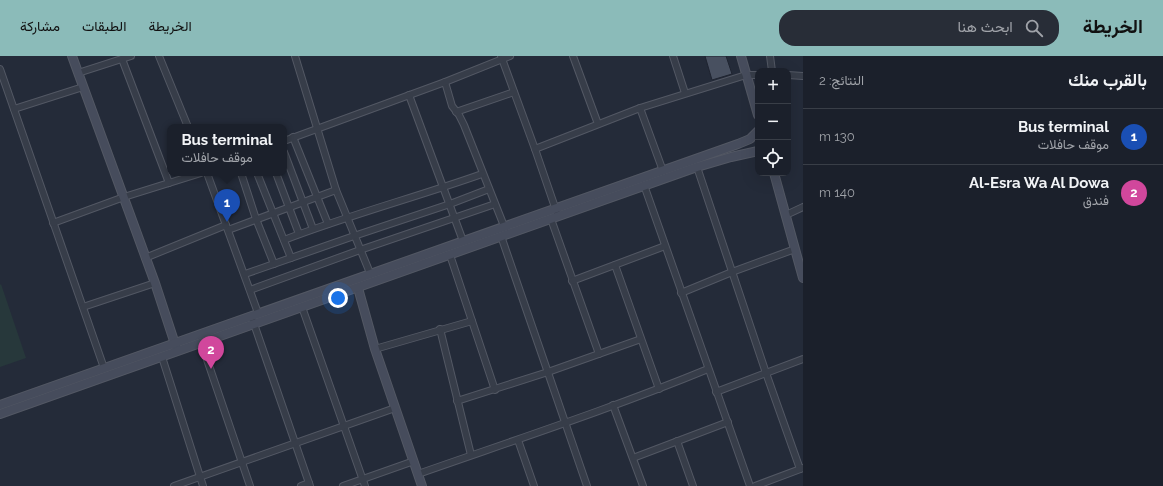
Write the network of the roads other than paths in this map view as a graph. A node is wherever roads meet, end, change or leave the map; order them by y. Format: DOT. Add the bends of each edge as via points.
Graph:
graph roads {
  1 [pos="72,56"];
  2 [pos="131,56"];
  3 [pos="159,56"];
  4 [pos="295,56"];
  5 [pos="510,56"];
  6 [pos="573,56"];
  7 [pos="673,56"];
  8 [pos="741,56"];
  9 [pos="770,56"];
  10 [pos="502,57"];
  11 [pos="122,59"];
  12 [pos="772,68"];
  13 [pos="0,69"];
  14 [pos="78,73"];
  15 [pos="746,74"];
  16 [pos="755,75"];
  17 [pos="791,75"];
  18 [pos="803,76"];
  19 [pos="445,82"];
  20 [pos="83,87"];
  21 [pos="514,92"];
  22 [pos="685,93"];
  23 [pos="409,95"];
  24 [pos="755,105"];
  25 [pos="640,108"];
  26 [pos="14,109"];
  27 [pos="456,112"];
  28 [pos="187,124"];
  29 [pos="598,124"];
  30 [pos="316,128"];
  31 [pos="755,133"];
  32 [pos="293,137"];
  33 [pos="287,140"];
  34 [pos="535,149"];
  35 [pos="755,152"];
  36 [pos="287,160"];
  37 [pos="697,167"];
  38 [pos="663,171"];
  39 [pos="482,174"];
  40 [pos="191,176"];
  41 [pos="208,176"];
  42 [pos="242,176"];
  43 [pos="258,176"];
  44 [pos="277,176"];
  45 [pos="775,176"];
  46 [pos="169,183"];
  47 [pos="644,185"];
  48 [pos="443,188"];
  49 [pos="489,189"];
  50 [pos="336,190"];
  51 [pos="124,197"];
  52 [pos="317,197"];
  53 [pos="303,202"];
  54 [pos="450,204"];
  55 [pos="495,204"];
  56 [pos="803,206"];
  57 [pos="289,207"];
  58 [pos="274,213"];
  59 [pos="554,215"];
  60 [pos="786,215"];
  61 [pos="347,217"];
  62 [pos="455,218"];
  63 [pos="256,219"];
  64 [pos="53,223"];
  65 [pos="328,224"];
  66 [pos="504,226"];
  67 [pos="227,228"];
  68 [pos="313,229"];
  69 [pos="299,234"];
  70 [pos="354,236"];
  71 [pos="501,236"];
  72 [pos="284,240"];
  73 [pos="463,241"];
  74 [pos="665,246"];
  75 [pos="795,249"];
  76 [pos="360,250"];
  77 [pos="450,255"];
  78 [pos="146,258"];
  79 [pos="291,258"];
  80 [pos="274,264"];
  81 [pos="615,265"];
  82 [pos="732,272"];
  83 [pos="245,274"];
  84 [pos="370,274"];
  85 [pos="361,276"];
  86 [pos="803,278"];
  87 [pos="572,281"];
  88 [pos="155,282"];
  89 [pos="361,287"];
  90 [pos="250,290"];
  91 [pos="681,293"];
  92 [pos="83,307"];
  93 [pos="302,307"];
  94 [pos="254,317"];
  95 [pos="472,321"];
  96 [pos="440,329"];
  97 [pos="641,339"];
  98 [pos="174,342"];
  99 [pos="201,342"];
  100 [pos="375,349"];
  101 [pos="177,351"];
  102 [pos="599,354"];
  103 [pos="162,357"];
  104 [pos="803,359"];
  105 [pos="104,368"];
  106 [pos="708,369"];
  107 [pos="548,372"];
  108 [pos="766,373"];
  109 [pos="659,389"];
  110 [pos="495,390"];
  111 [pos="716,392"];
  112 [pos="457,401"];
  113 [pos="0,405"];
  114 [pos="613,406"];
  115 [pos="395,408"];
  116 [pos="0,414"];
  117 [pos="565,422"];
  118 [pos="728,422"];
  119 [pos="344,427"];
  120 [pos="518,440"];
  121 [pos="677,441"];
  122 [pos="296,443"];
  123 [pos="471,455"];
  124 [pos="633,458"];
  125 [pos="414,461"];
  126 [pos="241,462"];
  127 [pos="802,468"];
  128 [pos="418,474"];
  129 [pos="201,477"];
  130 [pos="363,479"];
  131 [pos="310,485"];
  132 [pos="174,486"];
  133 [pos="203,486"];
  134 [pos="250,486"];
  135 [pos="301,486"];
  136 [pos="343,486"];
  137 [pos="365,486"];
  138 [pos="422,486"];
  139 [pos="534,486"];
  140 [pos="587,486"];
  141 [pos="643,486"];
  142 [pos="693,486"];
  143 [pos="750,486"];
  144 [pos="755,486"];
  1 -- 14 [label="street"];
  2 -- 11 [label="street"];
  3 -- 28 [label="street"];
  4 -- 30 [label="street"];
  5 -- 10 [label="street"];
  6 -- 29 [label="street"];
  7 -- 22 [label="street"];
  8 -- 15 [label="street"];
  9 -- 12 [label="street"];
  10 -- 19 [label="street"];
  10 -- 21 [label="street"];
  11 -- 14 [label="street"];
  11 -- 46 [label="street"];
  13 -- 26 [label="street"];
  14 -- 20 [label="street"];
  15 -- 16 [label="street"];
  15 -- 22 [label="street"];
  15 -- 24 [label="street"];
  17 -- 18 [label="street"];
  19 -- 23 [label="street"];
  19 -- 27 [label="street" via="449,99"];
  20 -- 26 [label="street"];
  20 -- 51 [label="street"];
  21 -- 27 [label="street"];
  21 -- 34 [label="street"];
  22 -- 25 [label="street"];
  23 -- 30 [label="street"];
  23 -- 48 [label="street"];
  25 -- 29 [label="street"];
  25 -- 38 [label="street"];
  26 -- 64 [label="street"];
  27 -- 39 [label="street" via="464,125"];
  29 -- 34 [label="street"];
  30 -- 32 [label="street"];
  30 -- 50 [label="street"];
  31 -- 38 [label="street" via="745,141"];
  32 -- 33 [label="street"];
  32 -- 52 [label="street"];
  34 -- 59 [label="street"];
  35 -- 37 [label="street"];
  36 -- 53 [label="street"];
  37 -- 47 [label="street"];
  37 -- 82 [label="street"];
  38 -- 59 [label="street"];
  39 -- 48 [label="street"];
  39 -- 49 [label="street"];
  40 -- 46 [label="street"];
  41 -- 67 [label="street"];
  42 -- 63 [label="street"];
  43 -- 58 [label="street"];
  44 -- 57 [label="street"];
  45 -- 60 [label="street"];
  46 -- 51 [label="street"];
  47 -- 59 [label="street"];
  47 -- 74 [label="street"];
  48 -- 54 [label="street"];
  48 -- 61 [label="street"];
  49 -- 54 [label="street"];
  49 -- 55 [label="street"];
  50 -- 52 [label="street"];
  50 -- 61 [label="street"];
  51 -- 64 [label="street"];
  51 -- 78 [label="street"];
  52 -- 53 [label="street"];
  52 -- 65 [label="street"];
  53 -- 57 [label="street"];
  53 -- 68 [label="street"];
  54 -- 62 [label="street"];
  54 -- 70 [label="street"];
  55 -- 62 [label="street"];
  55 -- 66 [label="street"];
  56 -- 60 [label="street"];
  57 -- 58 [label="street"];
  57 -- 69 [label="street"];
  58 -- 63 [label="street"];
  58 -- 72 [label="street"];
  59 -- 66 [label="street"];
  59 -- 71 [label="street"];
  59 -- 87 [label="street"];
  60 -- 75 [label="street"];
  61 -- 65 [label="street"];
  61 -- 70 [label="street"];
  62 -- 73 [label="street"];
  62 -- 76 [label="street"];
  63 -- 67 [label="street"];
  63 -- 80 [label="street"];
  64 -- 92 [label="street"];
  65 -- 68 [label="street"];
  66 -- 73 [label="street"];
  67 -- 78 [label="street"];
  67 -- 83 [label="street"];
  68 -- 69 [label="street"];
  69 -- 72 [label="street"];
  70 -- 76 [label="street"];
  70 -- 79 [label="street"];
  71 -- 77 [label="street"];
  71 -- 107 [label="street"];
  72 -- 79 [label="street"];
  73 -- 84 [label="street"];
  74 -- 81 [label="street"];
  74 -- 91 [label="street"];
  75 -- 82 [label="street"];
  75 -- 86 [label="street"];
  76 -- 84 [label="street"];
  76 -- 90 [label="street"];
  77 -- 89 [label="street"];
  77 -- 95 [label="street"];
  78 -- 88 [label="street"];
  79 -- 80 [label="street"];
  80 -- 83 [label="street"];
  81 -- 87 [label="street"];
  81 -- 97 [label="street"];
  82 -- 91 [label="street"];
  82 -- 108 [label="street"];
  83 -- 90 [label="street"];
  84 -- 85 [label="street"];
  85 -- 89 [label="street"];
  85 -- 94 [label="street"];
  87 -- 102 [label="street"];
  88 -- 92 [label="street"];
  88 -- 98 [label="street"];
  89 -- 93 [label="street"];
  89 -- 100 [label="street"];
  90 -- 94 [label="street"];
  91 -- 106 [label="street"];
  92 -- 105 [label="street"];
  93 -- 94 [label="street"];
  93 -- 119 [label="street"];
  94 -- 98 [label="street"];
  94 -- 99 [label="street"];
  94 -- 122 [label="street"];
  95 -- 96 [label="street"];
  95 -- 110 [label="street"];
  96 -- 100 [label="street"];
  96 -- 112 [label="street"];
  97 -- 102 [label="street"];
  97 -- 109 [label="street"];
  98 -- 101 [label="street"];
  98 -- 105 [label="street"];
  99 -- 101 [label="street"];
  99 -- 126 [label="street"];
  100 -- 115 [label="street"];
  101 -- 103 [label="street"];
  102 -- 107 [label="street"];
  103 -- 116 [label="street"];
  103 -- 129 [label="street"];
  104 -- 108 [label="street"];
  105 -- 113 [label="street"];
  106 -- 109 [label="street"];
  106 -- 111 [label="street"];
  107 -- 110 [label="street"];
  107 -- 117 [label="street"];
  108 -- 111 [label="street"];
  108 -- 127 [label="street"];
  109 -- 114 [label="street"];
  110 -- 112 [label="street"];
  111 -- 118 [label="street"];
  112 -- 123 [label="street"];
  114 -- 117 [label="street"];
  114 -- 124 [label="street"];
  115 -- 119 [label="street"];
  115 -- 125 [label="street"];
  117 -- 120 [label="street"];
  117 -- 140 [label="street"];
  118 -- 121 [label="street"];
  118 -- 143 [label="street"];
  119 -- 122 [label="street"];
  119 -- 130 [label="street"];
  120 -- 123 [label="street"];
  120 -- 139 [label="street"];
  121 -- 124 [label="street"];
  121 -- 142 [label="street"];
  122 -- 126 [label="street"];
  122 -- 131 [label="street"];
  123 -- 128 [label="street"];
  124 -- 141 [label="street"];
  125 -- 128 [label="street"];
  125 -- 130 [label="street"];
  126 -- 129 [label="street"];
  126 -- 134 [label="street"];
  127 -- 144 [label="street"];
  128 -- 138 [label="street"];
  129 -- 132 [label="street"];
  129 -- 133 [label="street"];
  130 -- 136 [label="street"];
  130 -- 137 [label="street"];
  131 -- 135 [label="street"];
}
